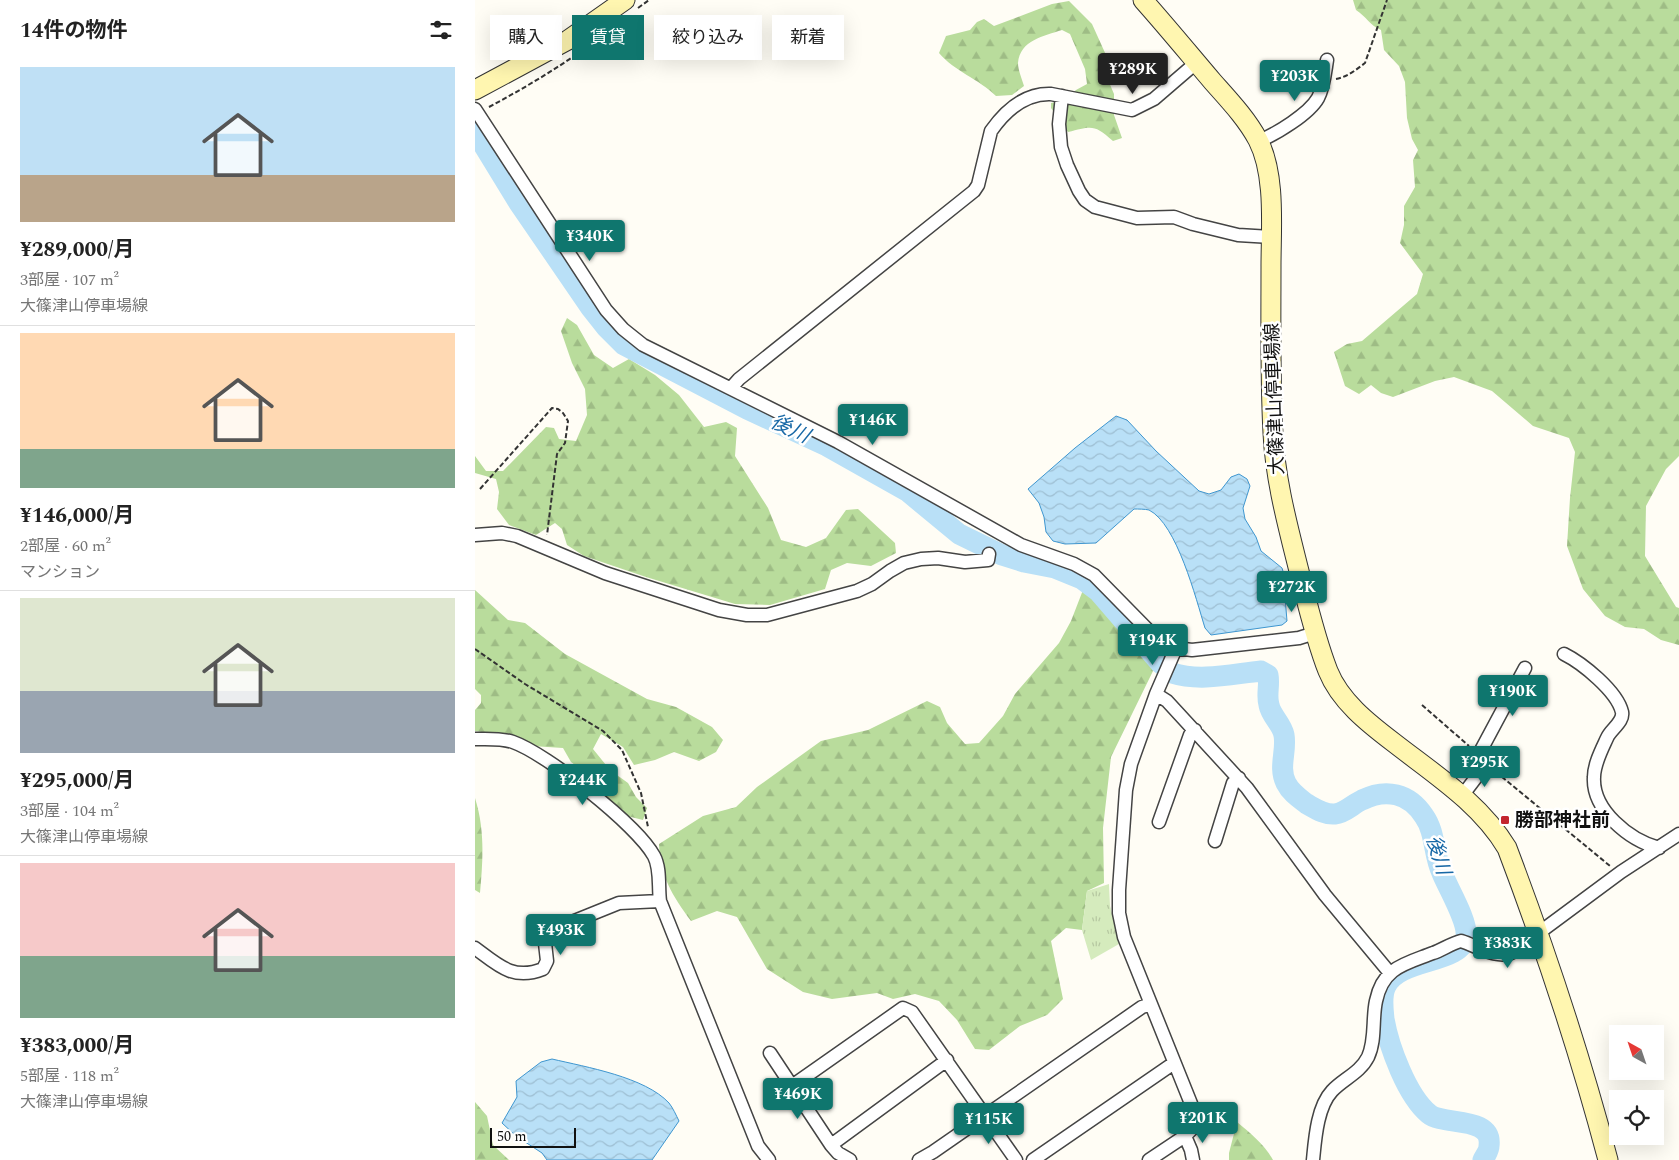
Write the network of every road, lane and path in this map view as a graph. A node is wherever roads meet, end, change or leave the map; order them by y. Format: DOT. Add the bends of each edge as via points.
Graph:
graph roads {
  1 [pos="625,0"];
  2 [pos="1143,0"];
  3 [pos="1387,0"];
  4 [pos="1327,60"];
  5 [pos="1197,62"];
  6 [pos="1324,81"];
  7 [pos="475,90"];
  8 [pos="1062,96"];
  9 [pos="475,109"];
  10 [pos="1259,141"];
  11 [pos="1271,237"];
  12 [pos="731,388"];
  13 [pos="480,489"];
  14 [pos="475,535"];
  15 [pos="546,548"];
  16 [pos="989,554"];
  17 [pos="1315,633"];
  18 [pos="1176,648"];
  19 [pos="475,649"];
  20 [pos="1564,654"];
  21 [pos="1525,668"];
  22 [pos="1156,694"];
  23 [pos="1422,705"];
  24 [pos="1195,730"];
  25 [pos="475,739"];
  26 [pos="1483,759"];
  27 [pos="1239,778"];
  28 [pos="1462,796"];
  29 [pos="1159,822"];
  30 [pos="1679,834"];
  31 [pos="1215,841"];
  32 [pos="643,842"];
  33 [pos="1659,848"];
  34 [pos="1621,872"];
  35 [pos="660,901"];
  36 [pos="1538,932"];
  37 [pos="475,948"];
  38 [pos="1389,972"];
  39 [pos="1151,1004"];
  40 [pos="770,1053"];
  41 [pos="947,1060"];
  42 [pos="1174,1063"];
  43 [pos="792,1086"];
  44 [pos="985,1115"];
  45 [pos="1185,1136"];
  46 [pos="831,1145"];
  47 [pos="936,1156"];
  48 [pos="769,1160"];
  49 [pos="850,1160"];
  50 [pos="919,1160"];
  51 [pos="1016,1160"];
  52 [pos="1033,1160"];
  53 [pos="1149,1160"];
  54 [pos="1193,1160"];
  55 [pos="1313,1160"];
  56 [pos="1608,1160"];
  1 -- 7 [label="main road" via="568,40"];
  2 -- 5 [label="main road, 大篠津山停車場線"];
  3 -- 6 [label="path" via="1365,63 1341,78"];
  4 -- 6 [label="street"];
  5 -- 8 [label="street" via="1154,99 1132,110"];
  5 -- 10 [label="main road, 大篠津山停車場線"];
  6 -- 10 [label="street" via="1312,106"];
  8 -- 11 [label="street" via="1061,147 1079,191 1095,207 1137,218 1174,216 1239,235"];
  8 -- 12 [label="street" via="1041,94 1026,98 1012,108 991,131 974,191"];
  9 -- 12 [label="street" via="572,259 623,329 643,344"];
  10 -- 11 [label="main road, 大篠津山停車場線" via="1267,169"];
  11 -- 17 [label="main road, 大篠津山停車場線" via="1273,435 1286,521"];
  12 -- 18 [label="street" via="838,442 1021,545 1074,564 1094,575 1150,632"];
  13 -- 15 [label="path" via="552,408 563,413 568,421 565,443 557,454"];
  14 -- 15 [label="street" via="502,533"];
  15 -- 16 [label="street" via="670,595 747,615 767,615 857,591 904,563 938,558 980,561 987,560"];
  17 -- 18 [label="street" via="1299,638 1192,650"];
  17 -- 28 [label="main road, 大篠津山停車場線" via="1329,674 1347,701 1371,725"];
  18 -- 22 [label="street"];
  19 -- 32 [label="path" via="603,731 622,750 641,793 648,828"];
  20 -- 33 [label="street" via="1586,668 1609,691 1622,713 1595,767 1595,793 1612,820 1645,843"];
  21 -- 26 [label="street"];
  22 -- 24 [label="street"];
  22 -- 39 [label="street" via="1131,764 1126,790 1119,890 1124,937"];
  23 -- 26 [label="path"];
  24 -- 27 [label="street"];
  24 -- 29 [label="street" via="1190,735"];
  25 -- 32 [label="street" via="512,742 535,753 569,776 621,819"];
  26 -- 28 [label="street"];
  26 -- 34 [label="path" via="1604,862"];
  27 -- 31 [label="street" via="1233,783"];
  27 -- 38 [label="street" via="1325,896"];
  28 -- 36 [label="main road, 大篠津山停車場線" via="1492,826 1507,848"];
  30 -- 33 [label="street"];
  32 -- 35 [label="street" via="655,858 659,871"];
  33 -- 34 [label="street"];
  34 -- 36 [label="street"];
  35 -- 37 [label="street" via="619,903 557,928 547,935 547,961 543,969 533,974 517,974 502,968"];
  35 -- 48 [label="street" via="758,1146"];
  36 -- 38 [label="street" via="1507,955 1465,942 1407,962"];
  36 -- 56 [label="main road, 大篠津山停車場線" via="1564,1008"];
  38 -- 55 [label="street" via="1380,985 1375,1002 1368,1056 1362,1067 1326,1098 1318,1120"];
  39 -- 42 [label="street"];
  39 -- 44 [label="street" via="1142,1007"];
  40 -- 43 [label="street"];
  41 -- 43 [label="street" via="912,1012 903,1008"];
  41 -- 44 [label="street"];
  41 -- 46 [label="street"];
  42 -- 45 [label="street" via="1196,1116 1196,1125"];
  42 -- 52 [label="street"];
  43 -- 46 [label="street"];
  44 -- 47 [label="street"];
  44 -- 51 [label="street"];
  45 -- 53 [label="street"];
  45 -- 54 [label="street"];
  46 -- 49 [label="street"];
  47 -- 50 [label="street"];
}
